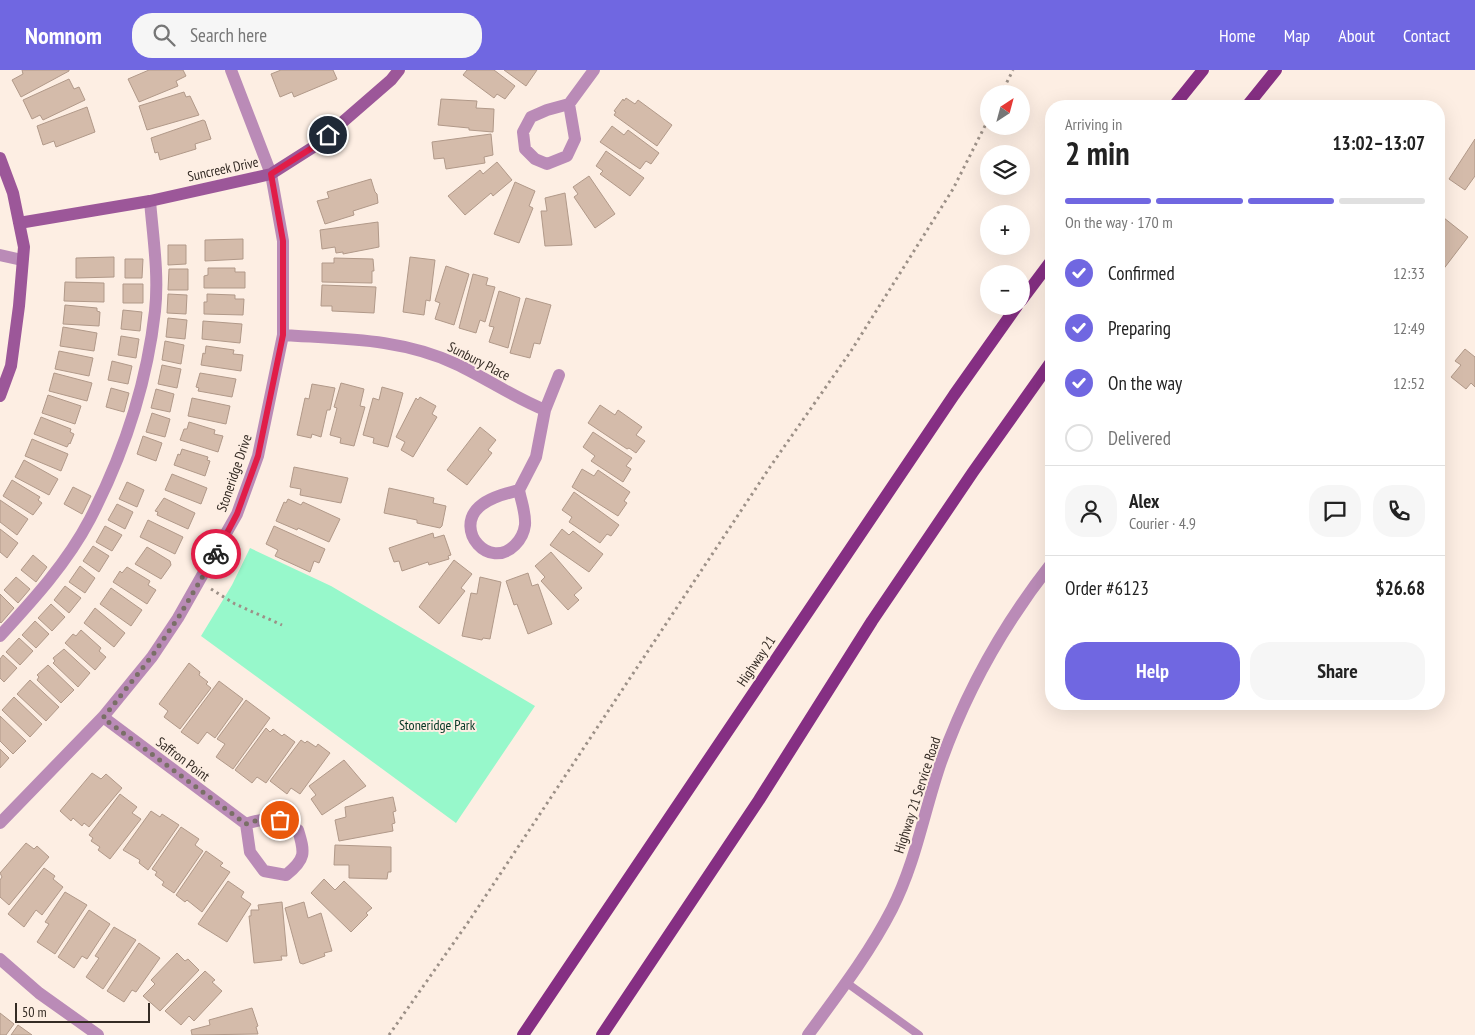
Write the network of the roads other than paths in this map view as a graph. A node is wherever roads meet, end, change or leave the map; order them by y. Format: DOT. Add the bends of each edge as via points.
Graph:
graph roads {
  1 [pos="231,70"];
  2 [pos="399,70"];
  3 [pos="594,70"];
  4 [pos="1203,70"];
  5 [pos="1276,70"];
  6 [pos="1179,100"];
  7 [pos="1252,100"];
  8 [pos="569,104"];
  9 [pos="0,158"];
  10 [pos="271,174"];
  11 [pos="4,181"];
  12 [pos="150,201"];
  13 [pos="19,223"];
  14 [pos="0,255"];
  15 [pos="22,260"];
  16 [pos="1045,269"];
  17 [pos="1030,289"];
  18 [pos="1011,315"];
  19 [pos="283,335"];
  20 [pos="1045,370"];
  21 [pos="559,375"];
  22 [pos="0,396"];
  23 [pos="545,410"];
  24 [pos="519,490"];
  25 [pos="1045,573"];
  26 [pos="0,636"];
  27 [pos="103,718"];
  28 [pos="0,823"];
  29 [pos="246,824"];
  30 [pos="0,959"];
  31 [pos="846,982"];
  32 [pos="98,1035"];
  33 [pos="523,1035"];
  34 [pos="602,1035"];
  35 [pos="808,1035"];
  36 [pos="919,1035"];
  1 -- 10 [label="street, Stoneridge Drive"];
  2 -- 10 [label="street, Suncreek Drive" via="315,146"];
  3 -- 8 [label="street"];
  4 -- 6 [label="main road"];
  5 -- 7 [label="main road"];
  8 -- 8 [label="street" via="531,117 522,132 525,149 534,159 547,164 567,156 575,139"];
  9 -- 11 [label="street"];
  10 -- 12 [label="street, Suncreek Drive"];
  10 -- 19 [label="street, Stoneridge Drive" via="283,241"];
  11 -- 13 [label="street" via="13,193"];
  12 -- 13 [label="street, Suncreek Drive"];
  12 -- 26 [label="street" via="155,309 143,381 120,452 89,520 63,562"];
  13 -- 15 [label="street" via="24,248"];
  14 -- 15 [label="street"];
  15 -- 22 [label="street" via="11,366"];
  16 -- 17 [label="main road"];
  18 -- 33 [label="main road, Highway 21"];
  19 -- 23 [label="street, Sunbury Place" via="372,340 416,350 456,364"];
  19 -- 27 [label="street, Stoneridge Drive" via="258,456 237,514 178,618"];
  20 -- 34 [label="main road" via="872,622 759,800"];
  21 -- 23 [label="street"];
  23 -- 24 [label="street" via="536,457"];
  24 -- 24 [label="street" via="491,499 472,514 470,526 479,547 498,554 508,551 522,536 525,524"];
  25 -- 31 [label="street, Highway 21 Service Road" via="993,647 957,721 920,836 892,909"];
  27 -- 28 [label="street, Stoneridge Drive"];
  27 -- 29 [label="street, Saffron Point"];
  29 -- 29 [label="street" via="250,852 264,871 286,875 300,864 303,847 298,830 280,820 261,819"];
  30 -- 32 [label="street" via="39,993"];
  31 -- 35 [label="street, Highway 21 Service Road"];
  31 -- 36 [label="lane"];
}
